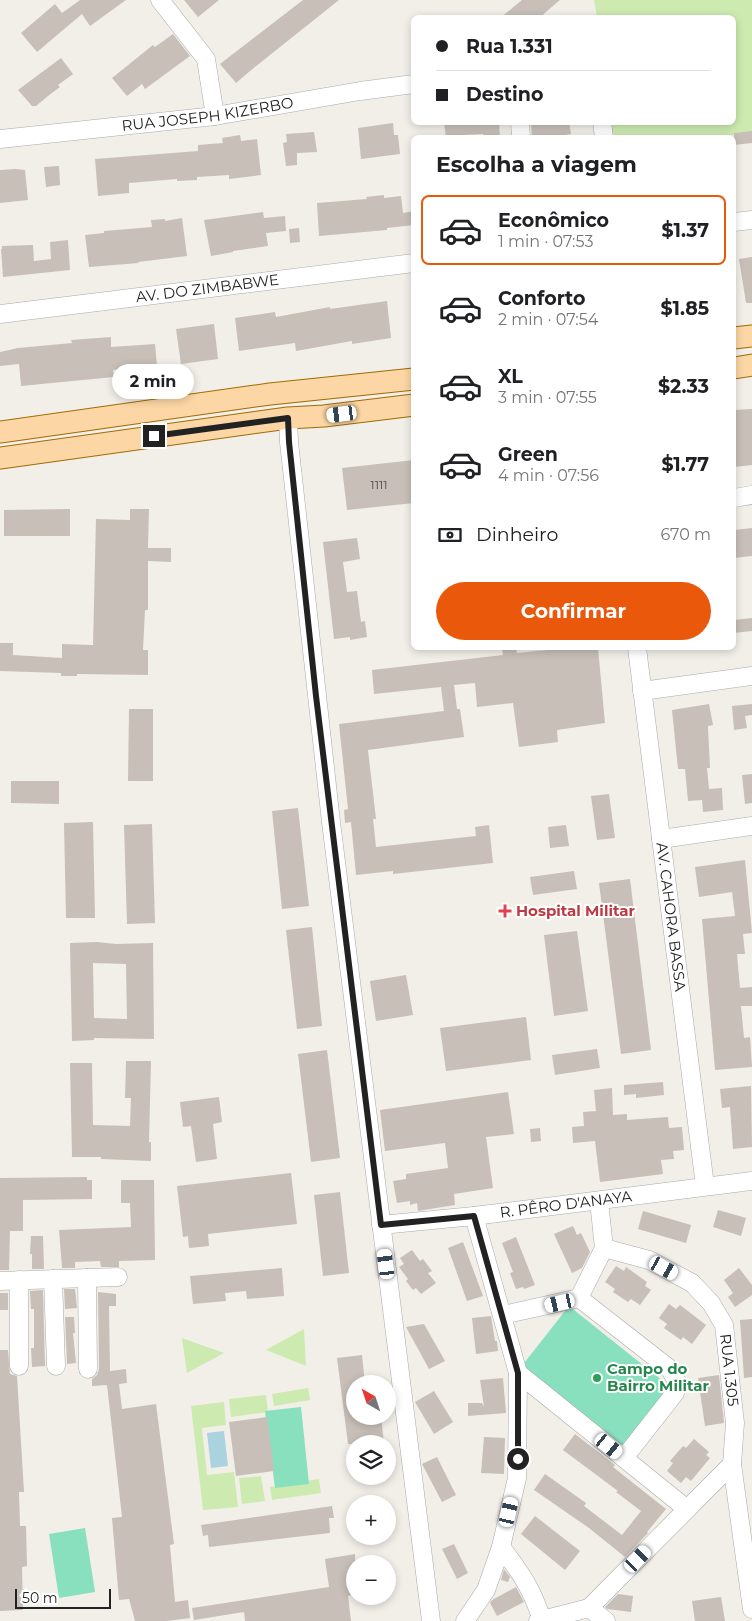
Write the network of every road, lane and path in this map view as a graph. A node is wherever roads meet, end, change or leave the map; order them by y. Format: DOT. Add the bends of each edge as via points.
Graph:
graph roads {
  1 [pos="160,0"];
  2 [pos="411,84"];
  3 [pos="215,116"];
  4 [pos="0,139"];
  5 [pos="752,220"];
  6 [pos="736,222"];
  7 [pos="411,263"];
  8 [pos="0,314"];
  9 [pos="752,336"];
  10 [pos="736,338"];
  11 [pos="752,365"];
  12 [pos="736,368"];
  13 [pos="411,379"];
  14 [pos="411,405"];
  15 [pos="288,418"];
  16 [pos="0,432"];
  17 [pos="0,458"];
  18 [pos="752,495"];
  19 [pos="736,498"];
  20 [pos="637,650"];
  21 [pos="752,676"];
  22 [pos="642,691"];
  23 [pos="752,826"];
  24 [pos="661,839"];
  25 [pos="752,1180"];
  26 [pos="704,1186"];
  27 [pos="599,1201"];
  28 [pos="474,1216"];
  29 [pos="381,1225"];
  30 [pos="604,1248"];
  31 [pos="118,1277"];
  32 [pos="86,1278"];
  33 [pos="53,1279"];
  34 [pos="20,1280"];
  35 [pos="0,1281"];
  36 [pos="579,1298"];
  37 [pos="503,1316"];
  38 [pos="19,1366"];
  39 [pos="56,1366"];
  40 [pos="88,1369"];
  41 [pos="518,1373"];
  42 [pos="624,1458"];
  43 [pos="732,1464"];
  44 [pos="687,1509"];
  45 [pos="501,1547"];
  46 [pos="589,1608"];
  47 [pos="752,1609"];
  48 [pos="542,1620"];
  49 [pos="431,1621"];
  50 [pos="465,1621"];
  51 [pos="538,1621"];
  52 [pos="606,1621"];
  1 -- 3 [label="street" via="206,58"];
  2 -- 3 [label="street, RUA JOSEPH KIZERBO"];
  3 -- 4 [label="street, RUA JOSEPH KIZERBO"];
  5 -- 6 [label="street"];
  7 -- 8 [label="street, AV. DO ZIMBABWE"];
  9 -- 10 [label="main road"];
  11 -- 12 [label="main road"];
  13 -- 16 [label="main road" via="270,394"];
  14 -- 15 [label="main road"];
  15 -- 17 [label="main road"];
  15 -- 29 [label="street" via="316,696"];
  18 -- 19 [label="street"];
  20 -- 22 [label="street, AV. CAHORA BASSA"];
  21 -- 22 [label="street"];
  22 -- 24 [label="street, AV. CAHORA BASSA"];
  23 -- 24 [label="street"];
  24 -- 26 [label="street, AV. CAHORA BASSA"];
  25 -- 26 [label="street, R. PÊRO D'ANAYA"];
  26 -- 27 [label="street, R. PÊRO D'ANAYA"];
  27 -- 28 [label="street, R. PÊRO D'ANAYA"];
  27 -- 30 [label="street"];
  28 -- 29 [label="street, R. PÊRO D'ANAYA"];
  28 -- 37 [label="street"];
  29 -- 49 [label="street"];
  30 -- 36 [label="street"];
  30 -- 43 [label="street, RUA 1.305" via="649,1260 692,1283 712,1303 724,1325 735,1423"];
  31 -- 32 [label="street"];
  32 -- 33 [label="street"];
  32 -- 40 [label="street"];
  33 -- 34 [label="street"];
  33 -- 39 [label="street"];
  34 -- 35 [label="street"];
  34 -- 38 [label="street"];
  36 -- 37 [label="street"];
  36 -- 42 [label="street" via="670,1369 677,1382 675,1393"];
  37 -- 41 [label="street"];
  41 -- 42 [label="street"];
  41 -- 45 [label="street" via="517,1478"];
  42 -- 44 [label="street"];
  43 -- 44 [label="street"];
  43 -- 47 [label="street, RUA 1.305"];
  44 -- 46 [label="street"];
  45 -- 48 [label="street" via="522,1573"];
  45 -- 50 [label="street" via="486,1590"];
  46 -- 48 [label="street"];
  46 -- 52 [label="street"];
  48 -- 51 [label="street"];
}
